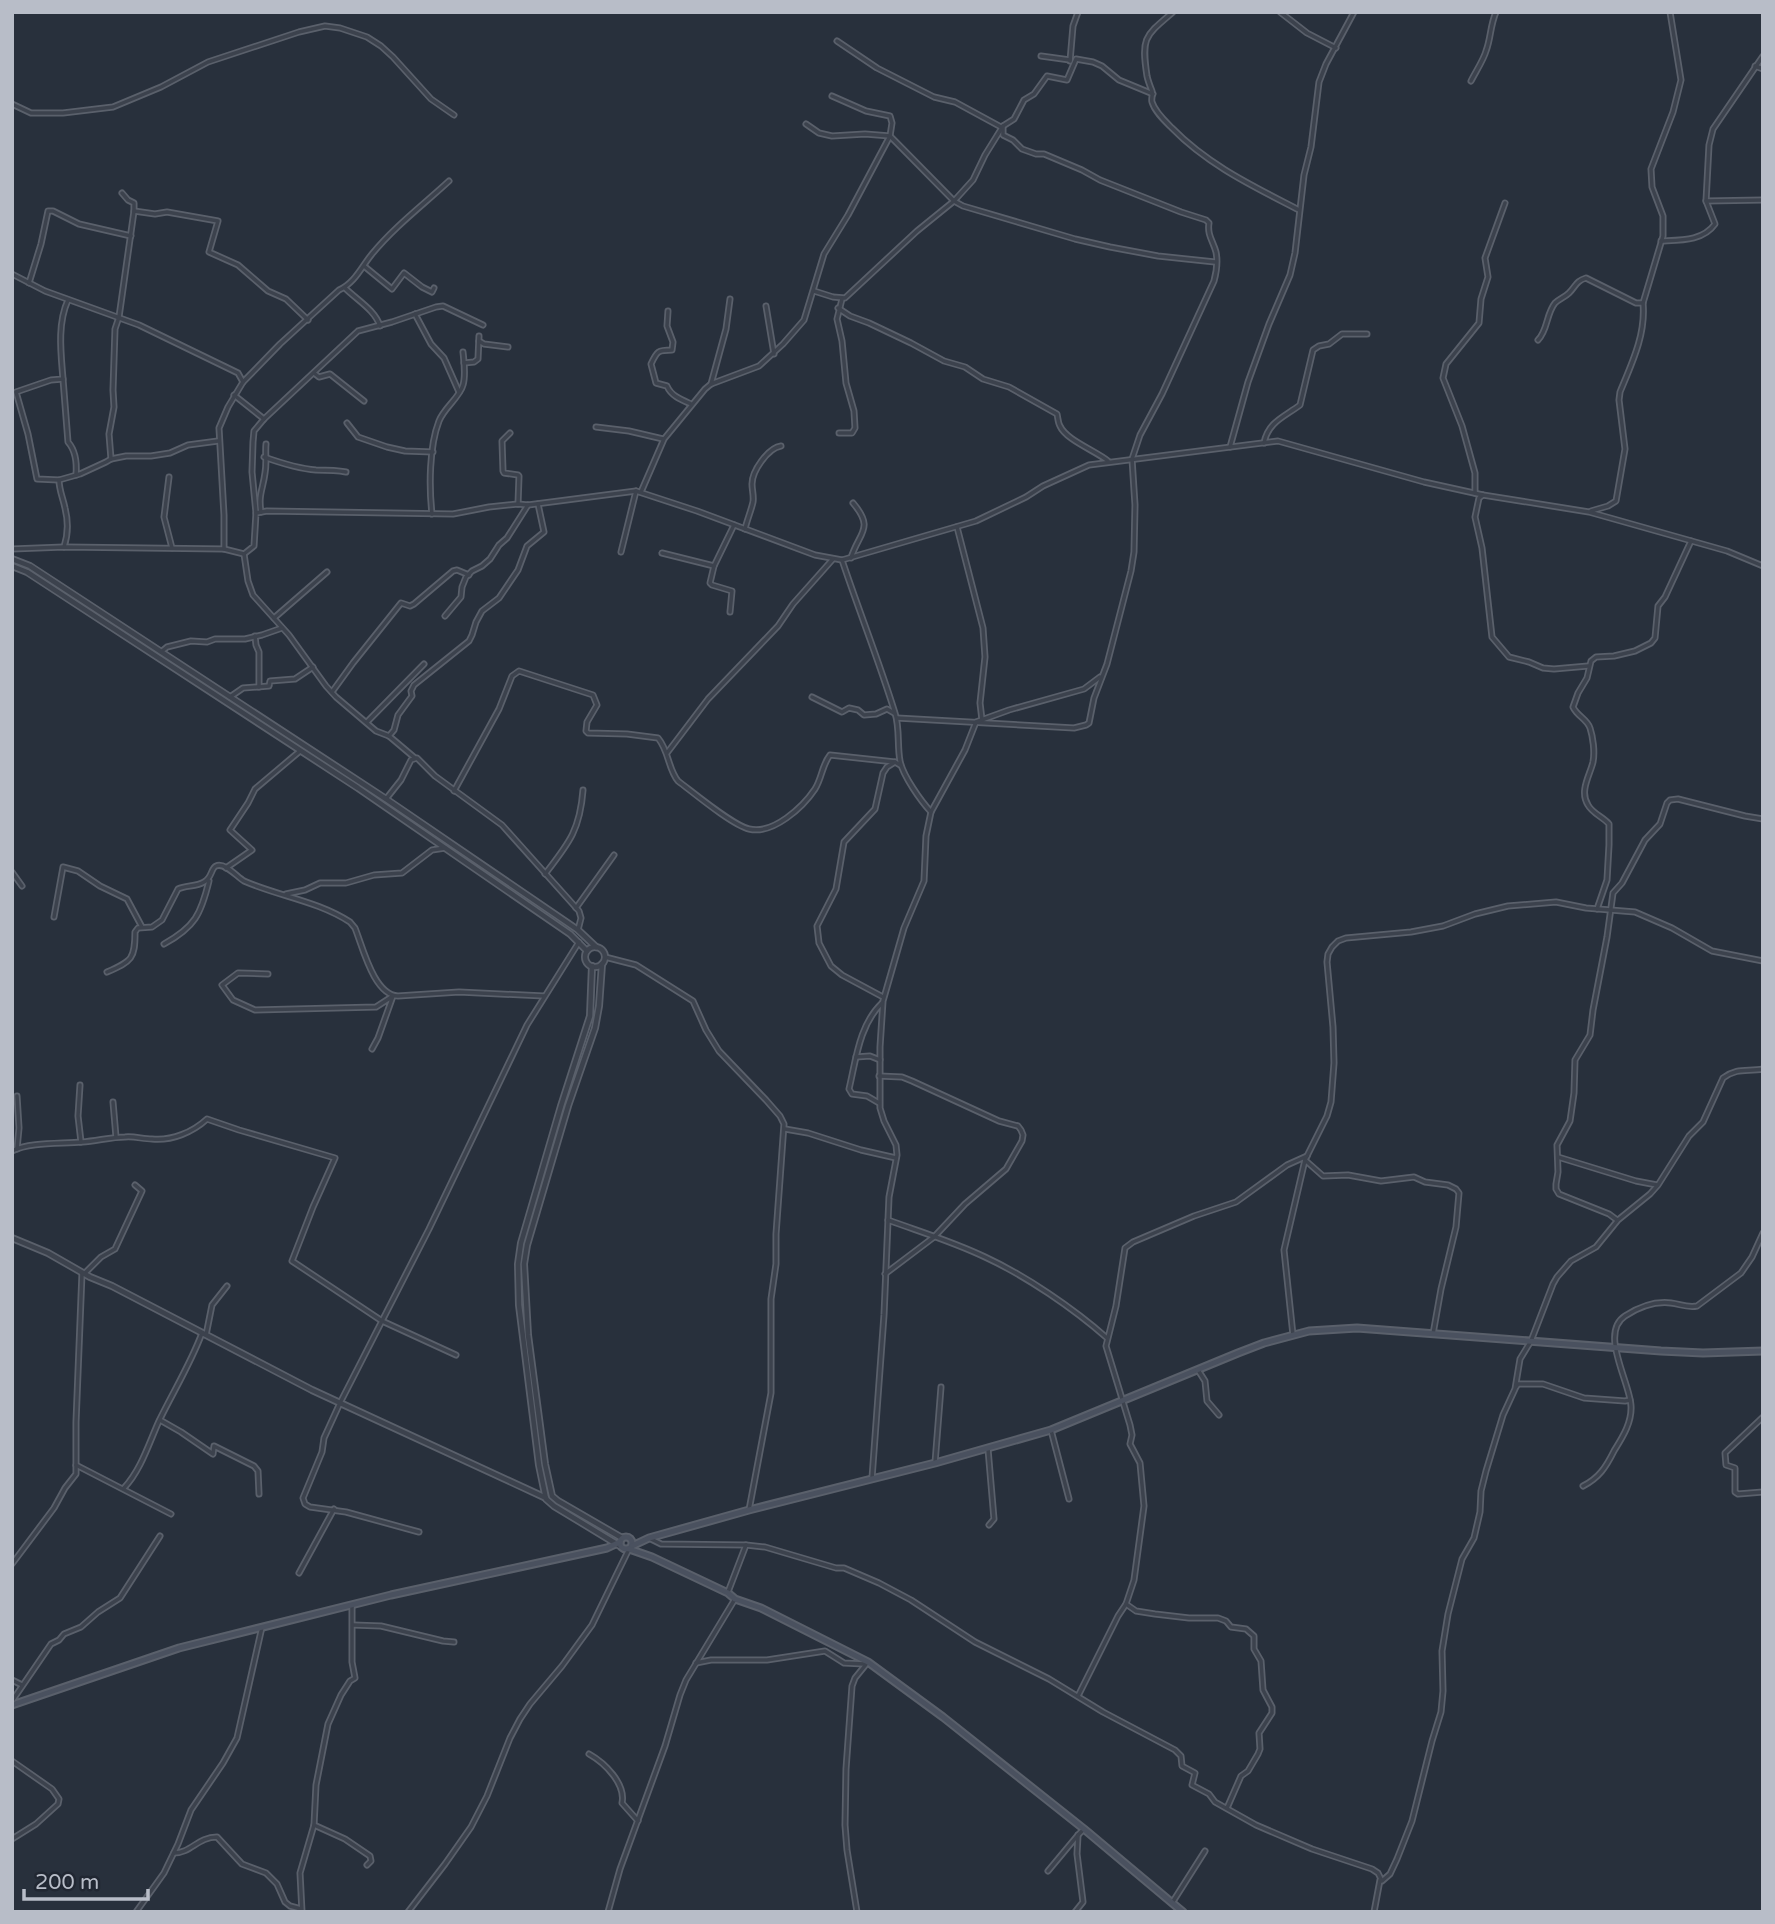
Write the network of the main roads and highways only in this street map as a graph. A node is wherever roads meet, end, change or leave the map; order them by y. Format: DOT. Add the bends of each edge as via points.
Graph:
graph roads {
  1 [pos="1763,1351"];
  2 [pos="649,1538"];
  3 [pos="626,1543"];
  4 [pos="652,1557"];
  5 [pos="12,1703"];
  6 [pos="1183,1912"];
  1 -- 2 [label="main road" via="1684,1352 1357,1328 1310,1331 1238,1353 1051,1430"];
  2 -- 3 [label="main road"];
  2 -- 3 [label="main road"];
  3 -- 4 [label="main road"];
  3 -- 4 [label="main road"];
  3 -- 5 [label="main road" via="179,1648"];
  4 -- 6 [label="main road" via="866,1663 943,1717"];
}
